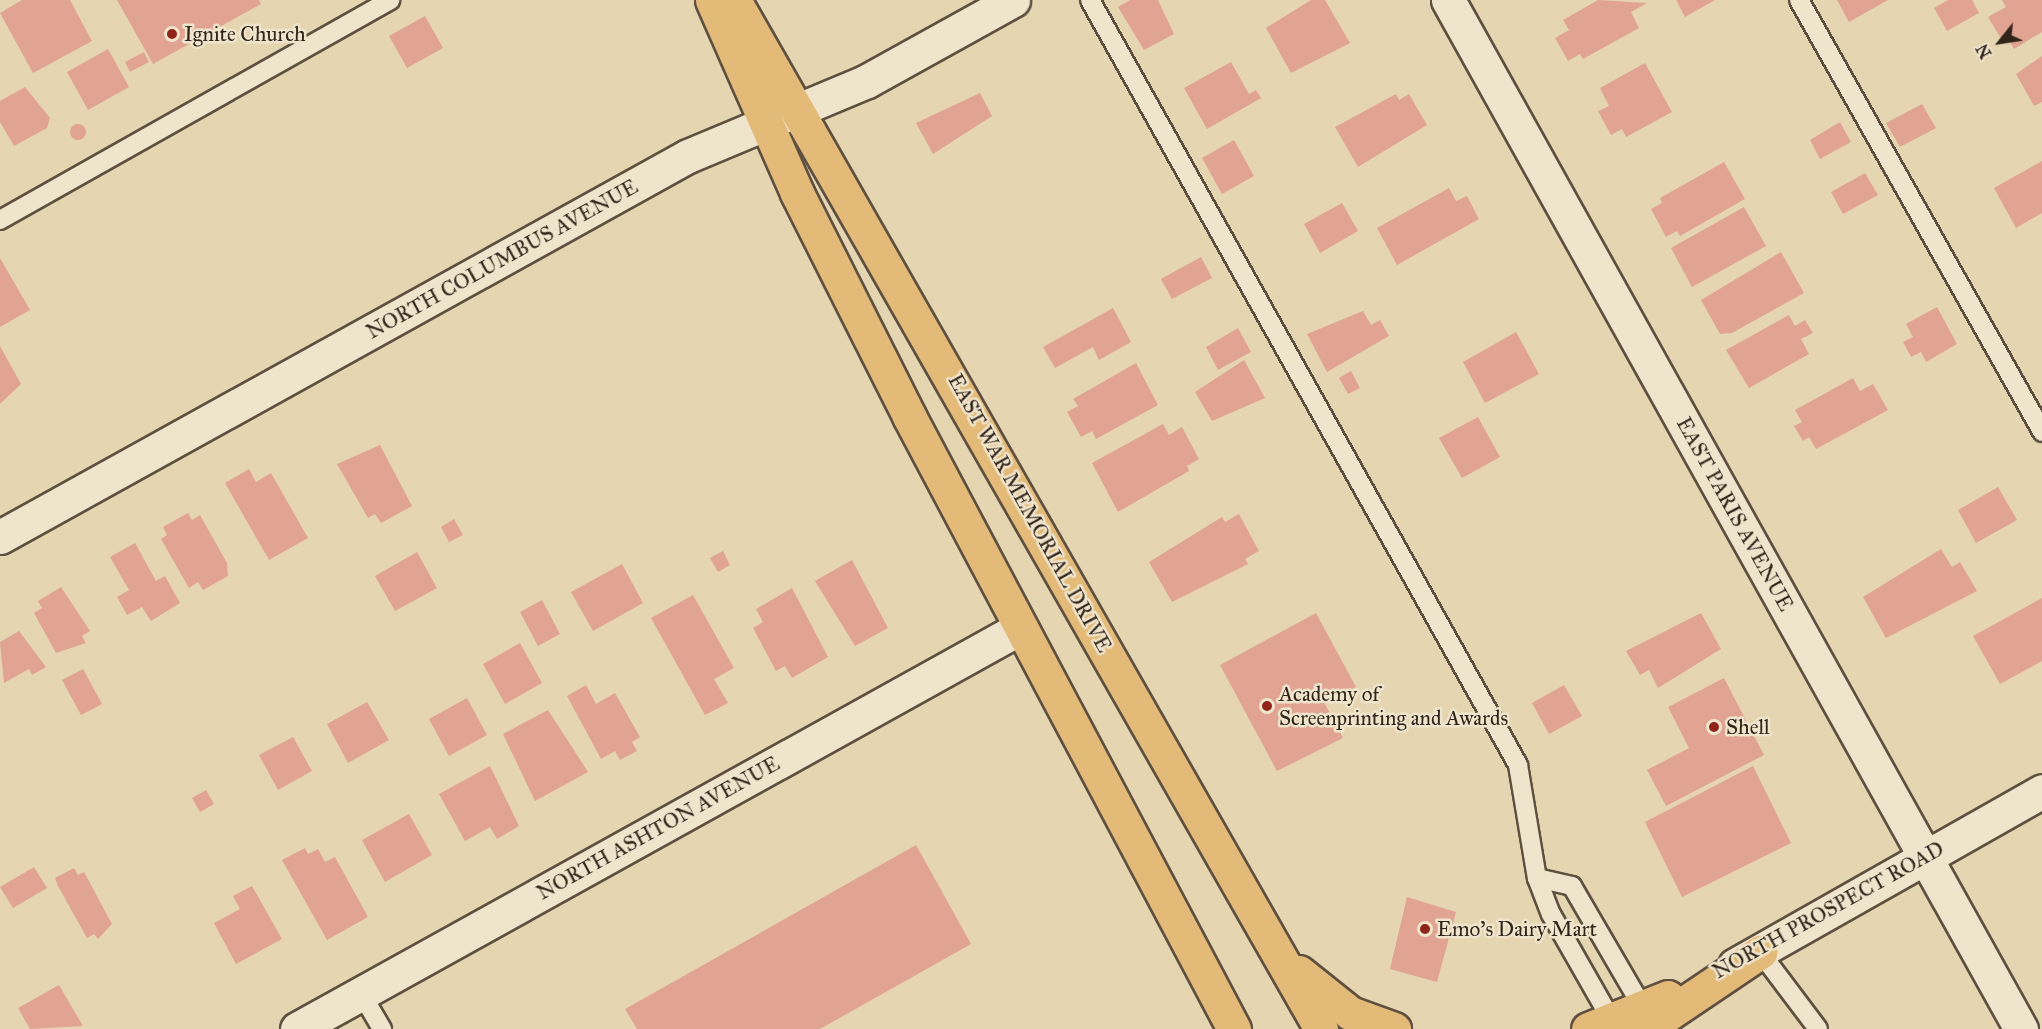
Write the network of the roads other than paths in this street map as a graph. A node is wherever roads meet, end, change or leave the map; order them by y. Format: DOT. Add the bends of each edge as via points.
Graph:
graph roads {
  1 [pos="390,0"];
  2 [pos="712,0"];
  3 [pos="734,0"];
  4 [pos="1013,0"];
  5 [pos="1090,0"];
  6 [pos="1448,0"];
  7 [pos="1799,0"];
  8 [pos="798,108"];
  9 [pos="764,121"];
  10 [pos="0,220"];
  11 [pos="2042,432"];
  12 [pos="0,537"];
  13 [pos="1020,628"];
  14 [pos="2042,791"];
  15 [pos="1926,855"];
  16 [pos="1537,878"];
  17 [pos="1242,893"];
  18 [pos="1760,952"];
  19 [pos="1684,991"];
  20 [pos="361,993"];
  21 [pos="1227,1021"];
  22 [pos="1620,1024"];
  23 [pos="297,1029"];
  24 [pos="382,1029"];
  25 [pos="1321,1029"];
  26 [pos="1394,1029"];
  27 [pos="1818,1029"];
  28 [pos="2020,1029"];
  1 -- 10 [label="lane"];
  2 -- 9 [label="highway"];
  3 -- 8 [label="highway, EAST WAR MEMORIAL DRIVE"];
  4 -- 8 [label="street, NORTH COLUMBUS AVENUE" via="867,81"];
  5 -- 16 [label="lane" via="1518,765"];
  6 -- 15 [label="street, EAST PARIS AVENUE"];
  7 -- 11 [label="lane"];
  8 -- 9 [label="street, NORTH COLUMBUS AVENUE"];
  8 -- 17 [label="highway, EAST WAR MEMORIAL DRIVE"];
  9 -- 12 [label="street, NORTH COLUMBUS AVENUE" via="688,156"];
  9 -- 13 [label="highway"];
  13 -- 20 [label="street, NORTH ASHTON AVENUE"];
  13 -- 21 [label="highway"];
  14 -- 15 [label="street, NORTH PROSPECT ROAD"];
  15 -- 18 [label="street, NORTH PROSPECT ROAD"];
  15 -- 28 [label="street, EAST PARIS AVENUE"];
  16 -- 22 [label="lane" via="1551,914"];
  16 -- 22 [label="lane" via="1572,886"];
  17 -- 25 [label="highway, EAST WAR MEMORIAL DRIVE"];
  17 -- 26 [label="highway" via="1311,984 1350,1013"];
  18 -- 19 [label="street, NORTH PROSPECT ROAD"];
  18 -- 22 [label="highway"];
  18 -- 27 [label="lane"];
  19 -- 22 [label="highway"];
  20 -- 23 [label="street, NORTH ASHTON AVENUE"];
  20 -- 24 [label="lane"];
}
